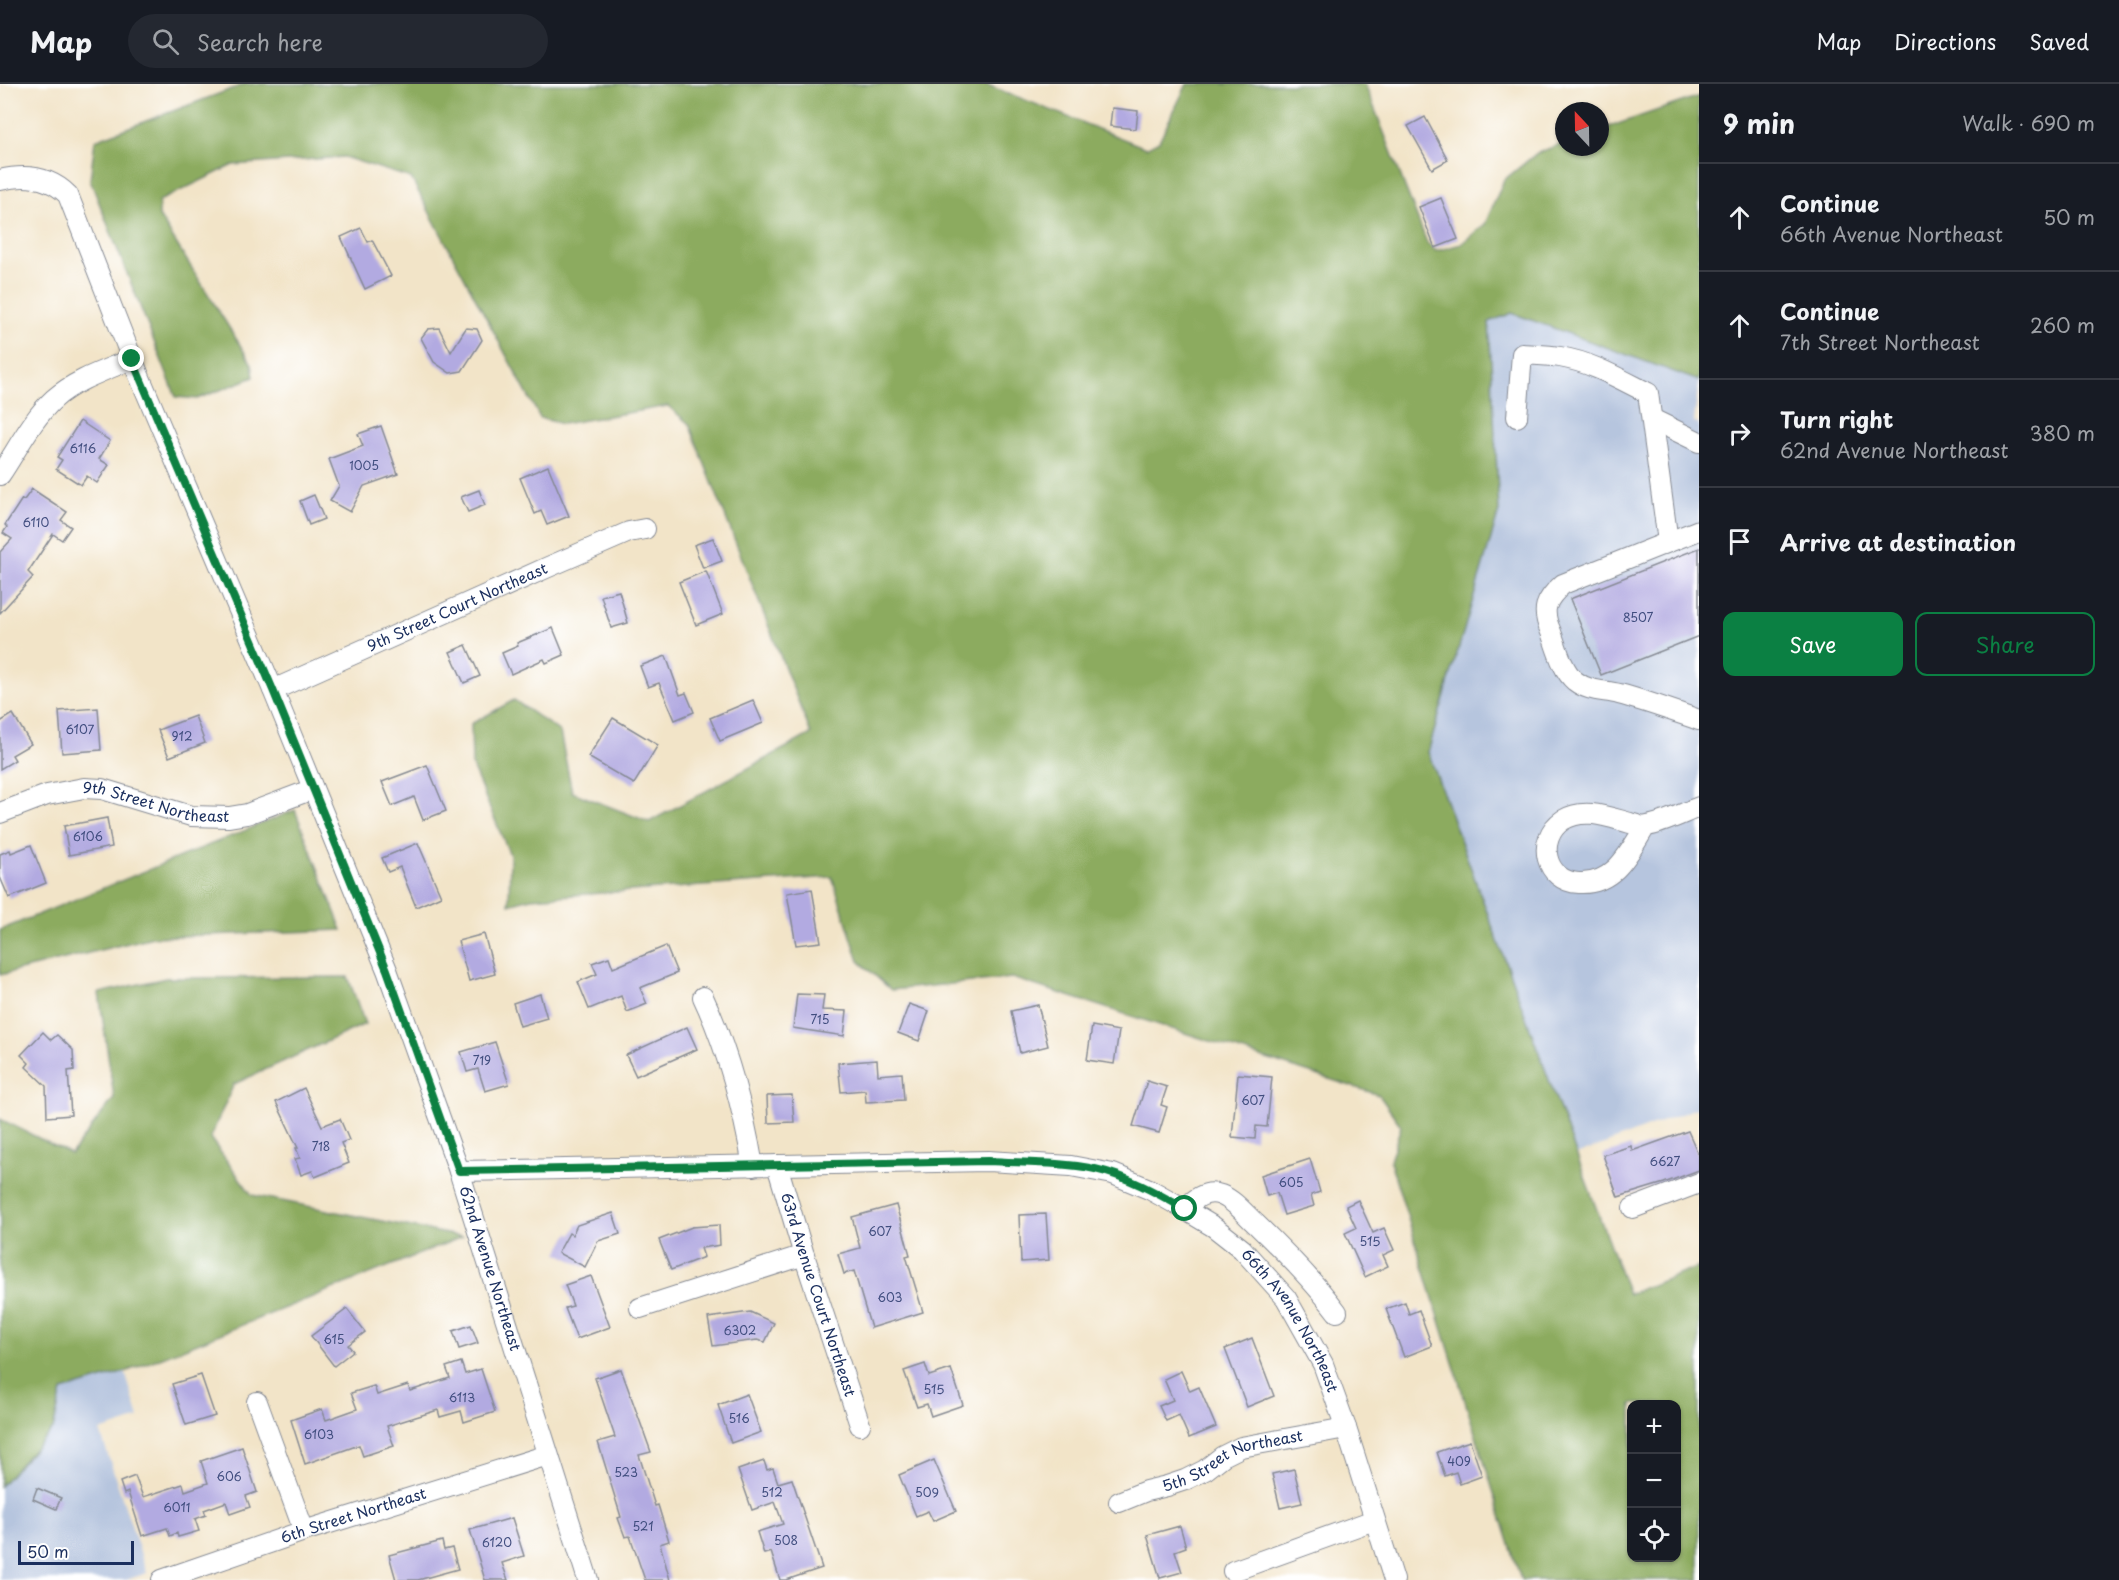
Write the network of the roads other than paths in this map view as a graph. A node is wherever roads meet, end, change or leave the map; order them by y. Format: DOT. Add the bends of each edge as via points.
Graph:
graph roads {
  1 [pos="0,180"];
  2 [pos="132,359"];
  3 [pos="1517,417"];
  4 [pos="1652,419"];
  5 [pos="1699,442"];
  6 [pos="0,475"];
  7 [pos="645,529"];
  8 [pos="1699,530"];
  9 [pos="1668,542"];
  10 [pos="273,690"];
  11 [pos="1699,720"];
  12 [pos="313,789"];
  13 [pos="1699,807"];
  14 [pos="0,813"];
  15 [pos="1645,827"];
  16 [pos="703,997"];
  17 [pos="777,1165"];
  18 [pos="753,1166"];
  19 [pos="459,1171"];
  20 [pos="1699,1183"];
  21 [pos="1634,1208"];
  22 [pos="1185,1209"];
  23 [pos="804,1256"];
  24 [pos="640,1308"];
  25 [pos="1337,1312"];
  26 [pos="257,1402"];
  27 [pos="860,1425"];
  28 [pos="1346,1428"];
  29 [pos="548,1455"];
  30 [pos="1119,1502"];
  31 [pos="1374,1520"];
  32 [pos="304,1531"];
  33 [pos="1233,1570"];
  34 [pos="162,1580"];
  35 [pos="588,1580"];
  36 [pos="1394,1580"];
  1 -- 2 [label="street, 62nd Avenue Northeast" via="36,177 60,187 68,195"];
  2 -- 6 [label="street" via="54,398"];
  2 -- 10 [label="street, 62nd Avenue Northeast"];
  3 -- 4 [label="street" via="1521,354 1560,357 1609,373 1648,393"];
  4 -- 5 [label="street"];
  4 -- 9 [label="street"];
  7 -- 10 [label="street, 9th Street Court Northeast" via="629,532"];
  8 -- 9 [label="street"];
  9 -- 11 [label="street" via="1563,584 1552,594 1545,619 1566,672 1576,682 1592,691 1618,694"];
  10 -- 12 [label="street, 62nd Avenue Northeast"];
  12 -- 14 [label="street, 9th Street Northeast" via="229,817 191,816 102,789 84,788 47,795"];
  12 -- 19 [label="street, 62nd Avenue Northeast" via="387,970"];
  13 -- 15 [label="street"];
  15 -- 15 [label="street" via="1589,813 1564,819 1553,829 1548,842 1551,868 1571,883 1601,880 1617,870"];
  16 -- 18 [label="street" via="720,1032"];
  17 -- 18 [label="street, 66th Avenue Northeast"];
  17 -- 22 [label="street, 66th Avenue Northeast" via="988,1161 1071,1166 1113,1174"];
  17 -- 23 [label="street, 63rd Avenue Court Northeast"];
  18 -- 19 [label="street, 66th Avenue Northeast"];
  19 -- 29 [label="street, 62nd Avenue Northeast"];
  20 -- 21 [label="street"];
  22 -- 25 [label="street" via="1194,1199 1210,1193 1220,1194 1235,1204 1284,1250"];
  22 -- 28 [label="street, 66th Avenue Northeast" via="1242,1250 1286,1298 1323,1364"];
  23 -- 24 [label="street"];
  23 -- 27 [label="street, 63rd Avenue Court Northeast"];
  26 -- 32 [label="street"];
  28 -- 30 [label="street, 5th Street Northeast" via="1241,1447 1185,1480"];
  28 -- 31 [label="street, 66th Avenue Northeast"];
  29 -- 32 [label="street, 6th Street Northeast"];
  29 -- 35 [label="street, 62nd Avenue Northeast"];
  31 -- 33 [label="street"];
  31 -- 36 [label="street, 66th Avenue Northeast"];
  32 -- 34 [label="street, 6th Street Northeast"];
}
